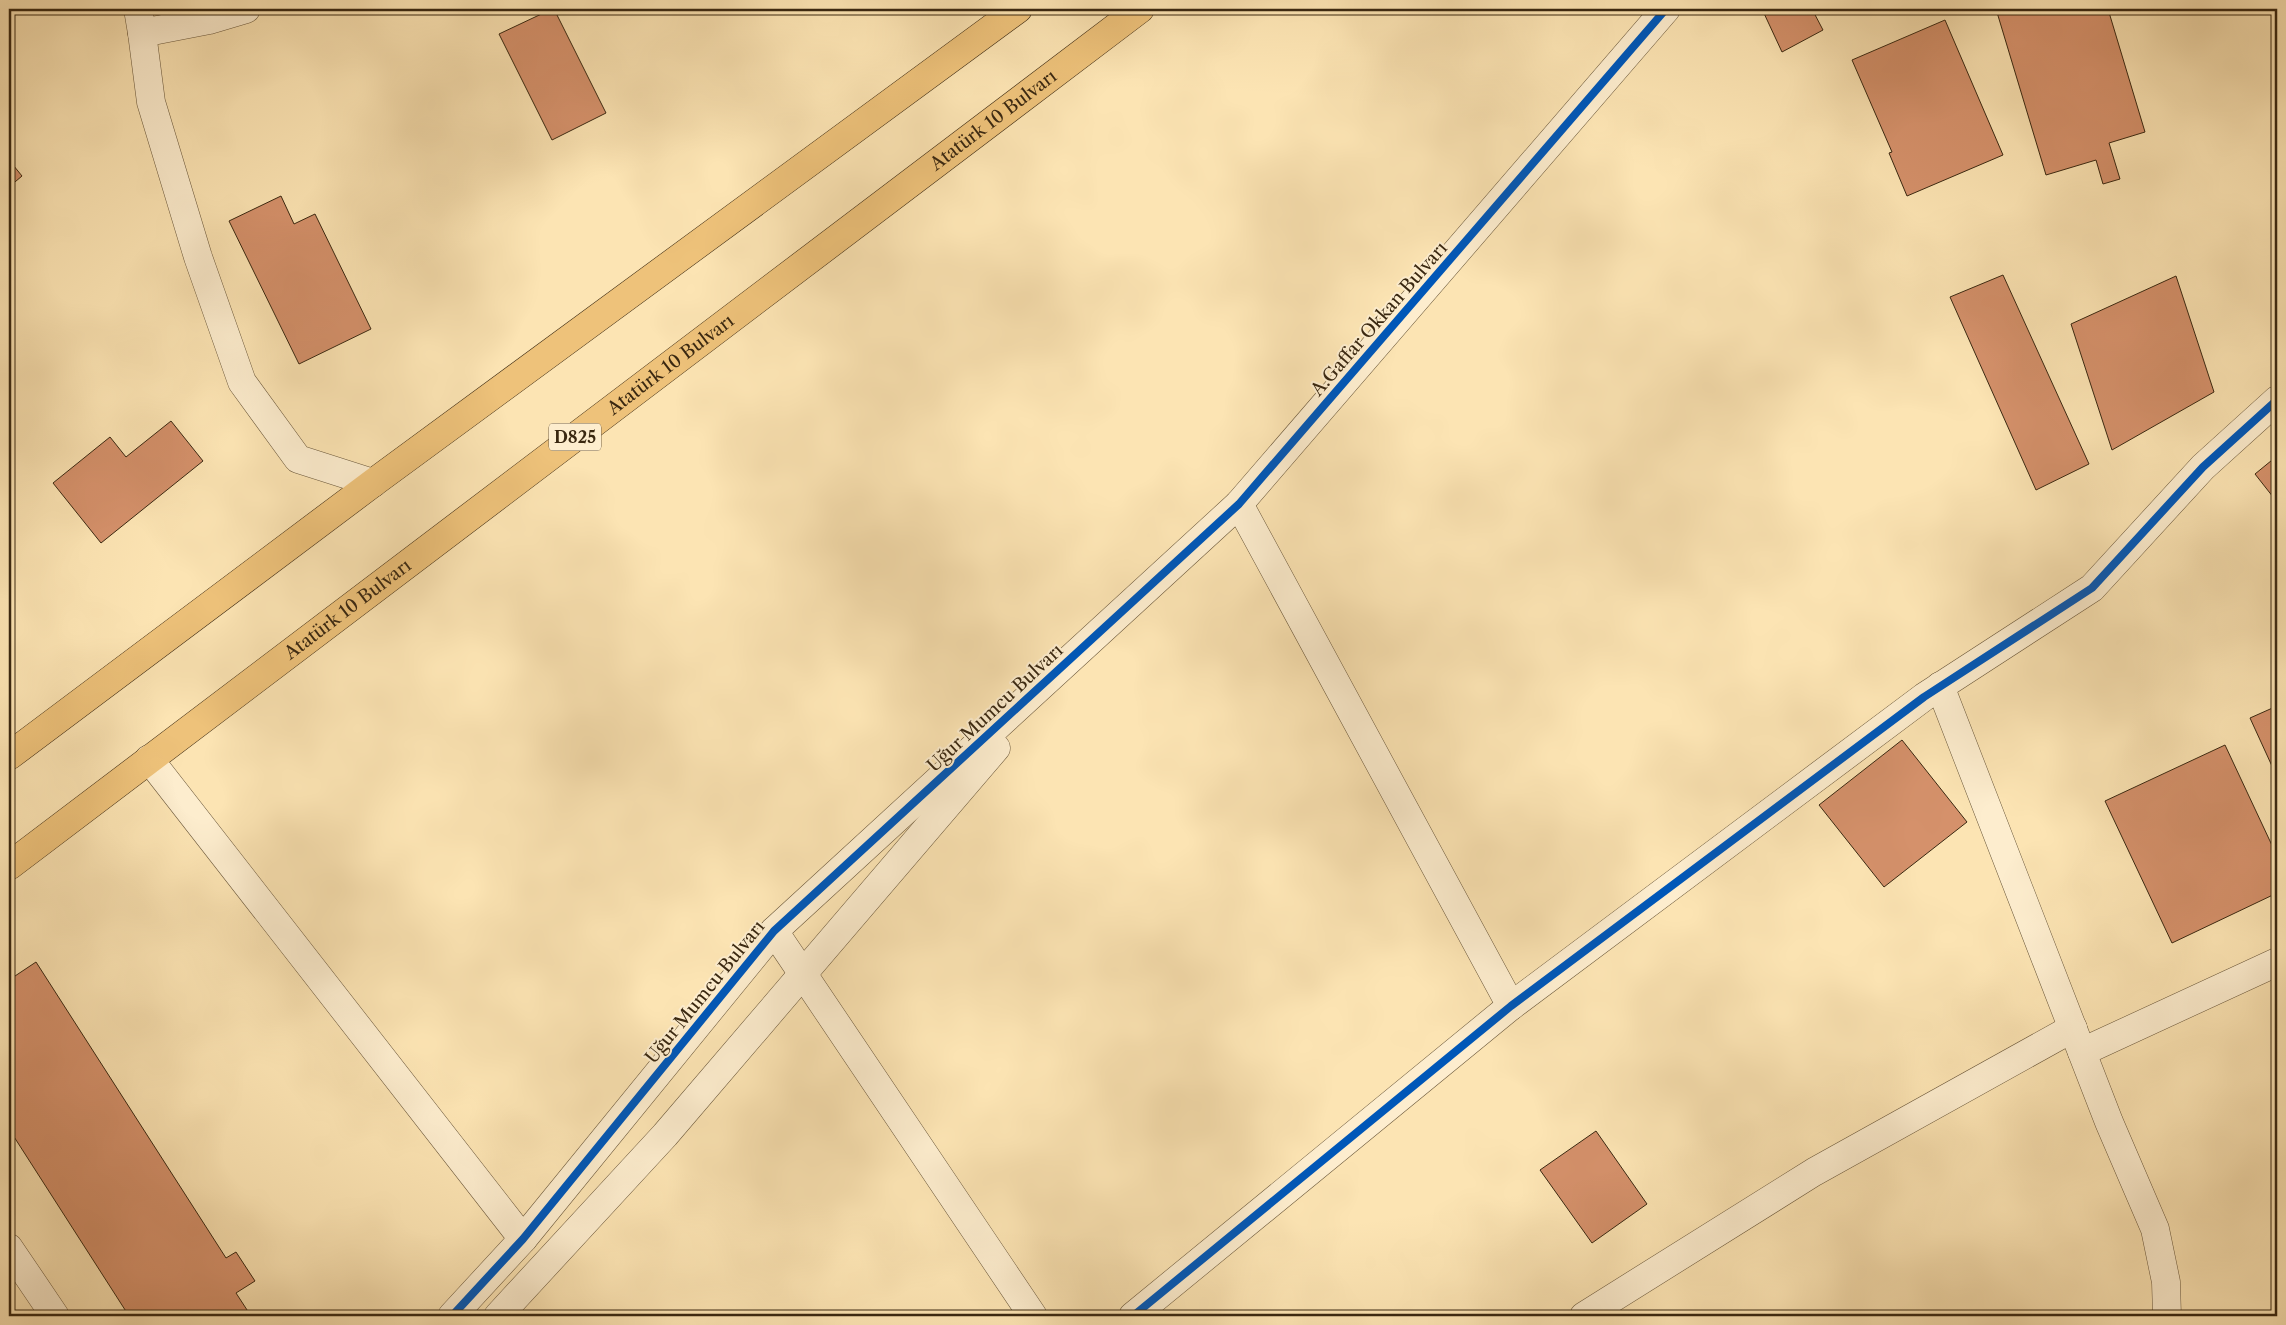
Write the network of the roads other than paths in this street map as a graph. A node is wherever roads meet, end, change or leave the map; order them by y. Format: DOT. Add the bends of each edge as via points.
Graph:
graph roads {
  1 [pos="246,9"];
  2 [pos="1018,9"];
  3 [pos="1140,9"];
  4 [pos="1666,9"];
  5 [pos="140,21"];
  6 [pos="2277,400"];
  7 [pos="373,483"];
  8 [pos="1239,504"];
  9 [pos="1099,633"];
  10 [pos="1940,686"];
  11 [pos="9,756"];
  12 [pos="150,759"];
  13 [pos="9,866"];
  14 [pos="774,931"];
  15 [pos="2277,962"];
  16 [pos="803,975"];
  17 [pos="1512,1006"];
  18 [pos="2077,1040"];
  19 [pos="523,1239"];
  20 [pos="9,1248"];
  21 [pos="55,1316"];
  22 [pos="452,1316"];
  23 [pos="498,1316"];
  24 [pos="1033,1316"];
  25 [pos="1133,1316"];
  26 [pos="1584,1316"];
  27 [pos="2167,1316"];
  1 -- 5 [label="street" via="209,20"];
  2 -- 7 [label="highway"];
  3 -- 12 [label="highway, Atatürk 10 Bulvarı / D825"];
  4 -- 8 [label="street, A.Gaffar Okkan Bulvarı"];
  5 -- 7 [label="street" via="151,102 198,257 242,382 298,459"];
  6 -- 10 [label="street" via="2203,467 2092,588"];
  7 -- 11 [label="highway"];
  8 -- 9 [label="street, A.Gaffar Okkan Bulvarı"];
  8 -- 17 [label="street"];
  9 -- 14 [label="street, Uğur Mumcu Bulvarı"];
  9 -- 16 [label="street, Uğur Mumcu Bulvarı" via="967,781"];
  10 -- 17 [label="street"];
  10 -- 18 [label="street"];
  12 -- 13 [label="highway, Atatürk 10 Bulvarı / D825"];
  12 -- 19 [label="street"];
  14 -- 16 [label="street"];
  14 -- 19 [label="street, Uğur Mumcu Bulvarı"];
  15 -- 18 [label="street"];
  16 -- 23 [label="street, Uğur Mumcu Bulvarı" via="664,1135"];
  16 -- 24 [label="street"];
  17 -- 25 [label="street"];
  18 -- 26 [label="street" via="1814,1172"];
  18 -- 27 [label="street" via="2155,1229 2166,1282"];
  19 -- 22 [label="street, Uğur Mumcu Bulvarı"];
  20 -- 21 [label="street"];
}
